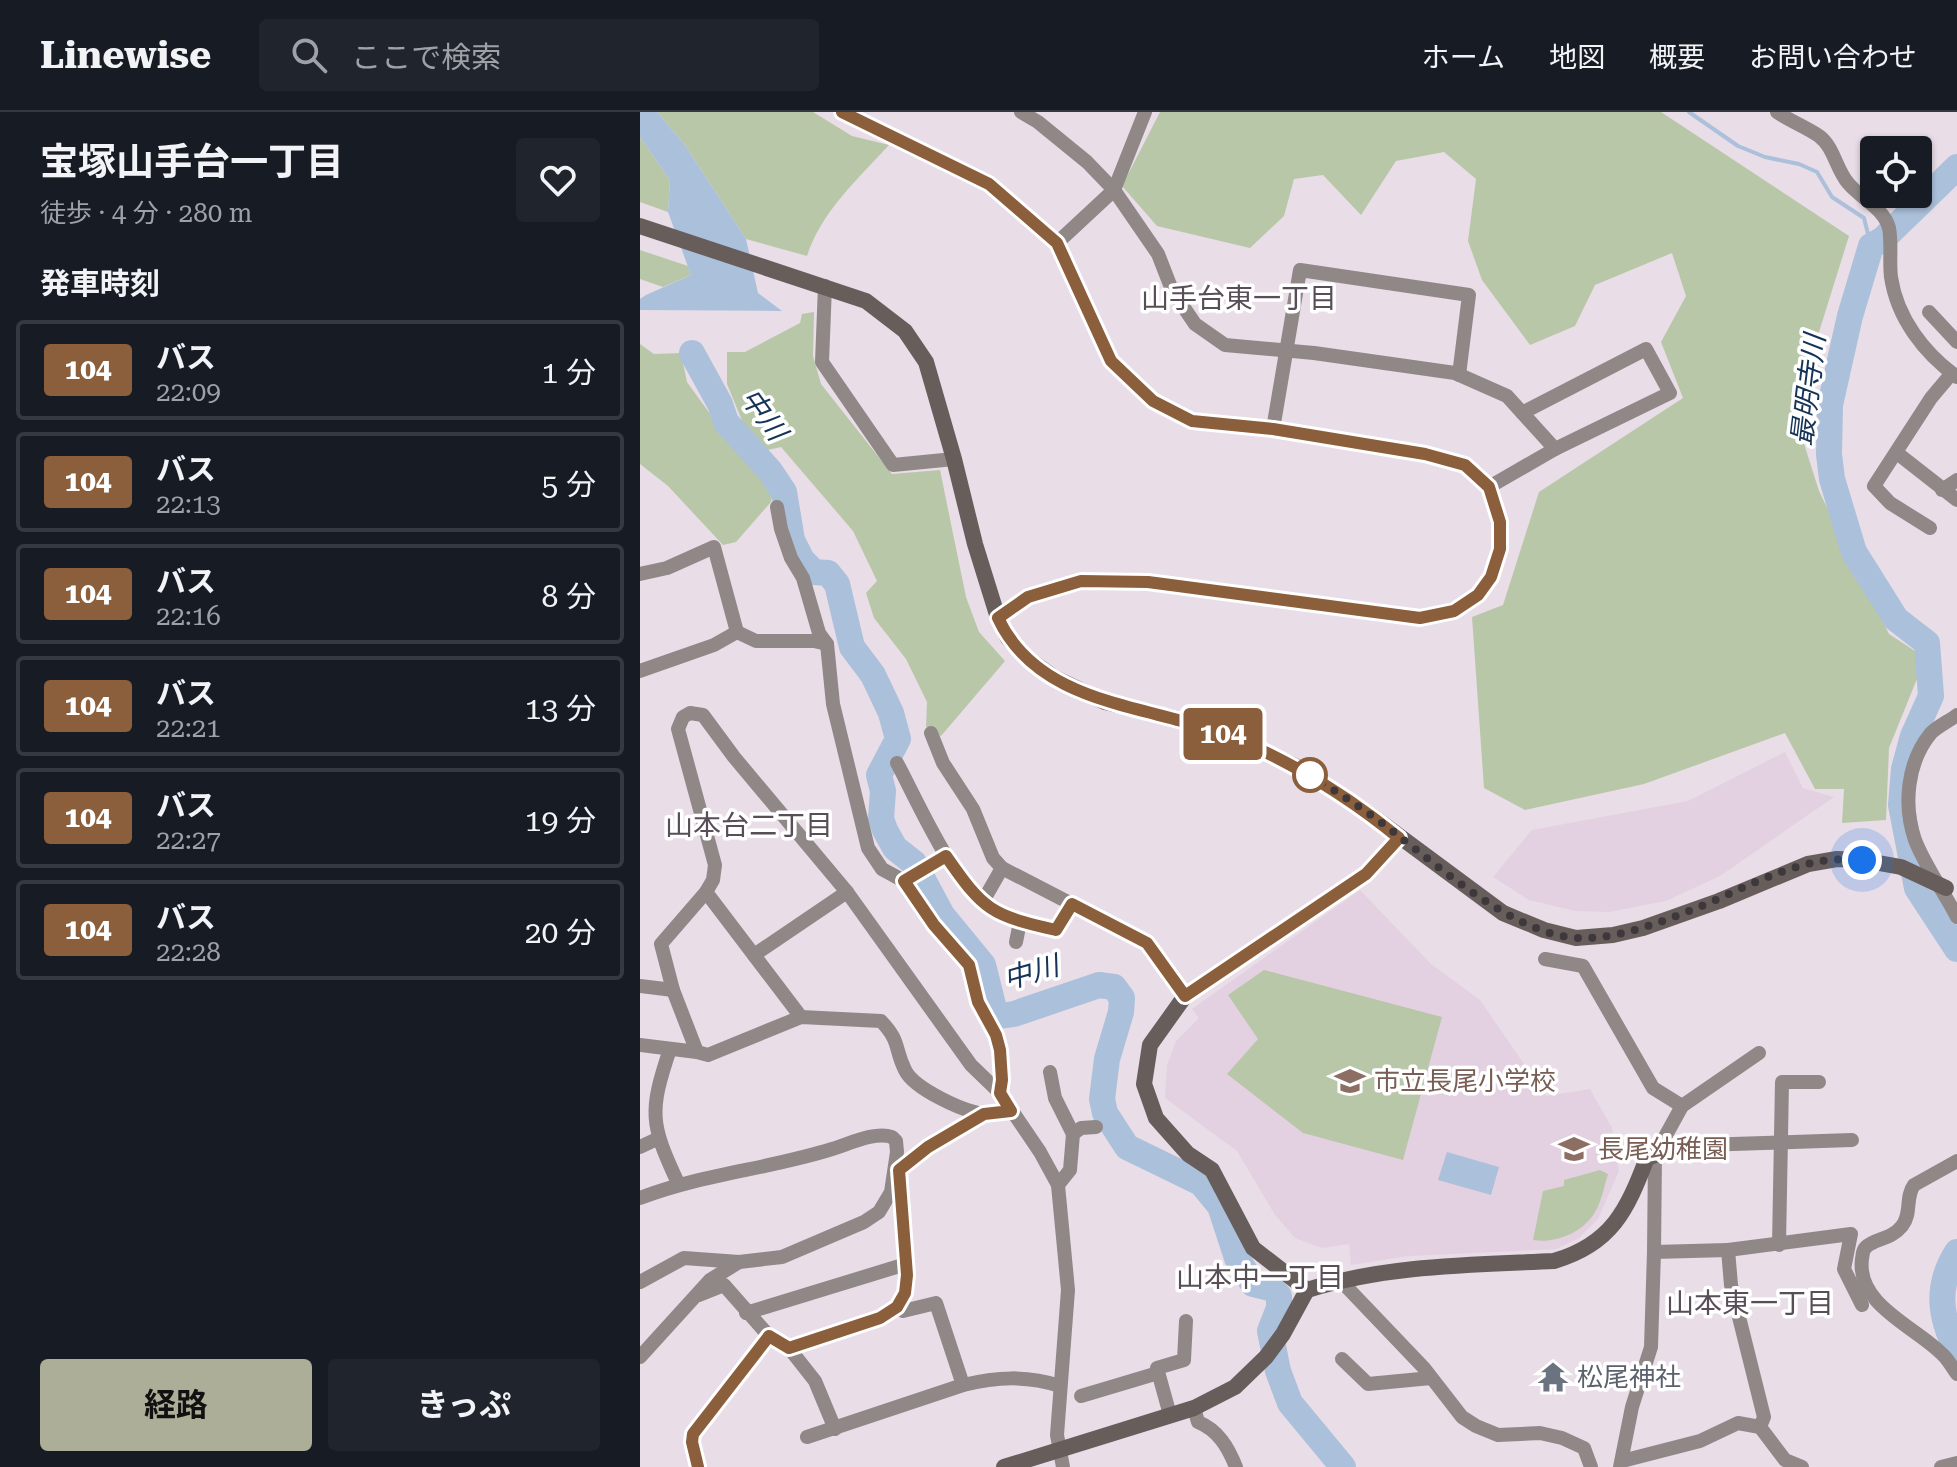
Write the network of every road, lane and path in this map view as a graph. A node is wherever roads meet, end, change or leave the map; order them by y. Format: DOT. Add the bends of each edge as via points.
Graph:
graph roads {
  1 [pos="842,112"];
  2 [pos="1021,112"];
  3 [pos="1145,112"];
  4 [pos="1777,112"];
  5 [pos="1114,190"];
  6 [pos="640,226"];
  7 [pos="1057,243"];
  8 [pos="825,286"];
  9 [pos="1929,312"];
  10 [pos="1957,342"];
  11 [pos="1286,351"];
  12 [pos="1938,361"];
  13 [pos="1459,375"];
  14 [pos="1954,375"];
  15 [pos="1522,413"];
  16 [pos="1273,429"];
  17 [pos="1555,449"];
  18 [pos="1897,453"];
  19 [pos="954,459"];
  20 [pos="1957,480"];
  21 [pos="1489,487"];
  22 [pos="1942,490"];
  23 [pos="1957,500"];
  24 [pos="777,507"];
  25 [pos="1930,528"];
  26 [pos="640,574"];
  27 [pos="998,618"];
  28 [pos="737,632"];
  29 [pos="827,644"];
  30 [pos="640,671"];
  31 [pos="1957,715"];
  32 [pos="931,733"];
  33 [pos="897,763"];
  34 [pos="1399,838"];
  35 [pos="946,856"];
  36 [pos="1002,868"];
  37 [pos="904,881"];
  38 [pos="1954,891"];
  39 [pos="706,892"];
  40 [pos="847,892"];
  41 [pos="982,903"];
  42 [pos="1072,904"];
  43 [pos="1957,917"];
  44 [pos="1020,922"];
  45 [pos="1016,942"];
  46 [pos="754,955"];
  47 [pos="1545,959"];
  48 [pos="640,986"];
  49 [pos="673,990"];
  50 [pos="1185,996"];
  51 [pos="801,1017"];
  52 [pos="640,1045"];
  53 [pos="670,1049"];
  54 [pos="697,1052"];
  55 [pos="1759,1053"];
  56 [pos="1050,1072"];
  57 [pos="1819,1082"];
  58 [pos="1000,1093"];
  59 [pos="1682,1106"];
  60 [pos="1011,1111"];
  61 [pos="984,1114"];
  62 [pos="1096,1127"];
  63 [pos="1073,1134"];
  64 [pos="657,1139"];
  65 [pos="1852,1140"];
  66 [pos="1781,1142"];
  67 [pos="640,1147"];
  68 [pos="1655,1155"];
  69 [pos="1957,1161"];
  70 [pos="898,1170"];
  71 [pos="678,1183"];
  72 [pos="1058,1185"];
  73 [pos="640,1198"];
  74 [pos="1779,1245"];
  75 [pos="1728,1250"];
  76 [pos="1654,1252"];
  77 [pos="739,1262"];
  78 [pos="906,1264"];
  79 [pos="1340,1280"];
  80 [pos="640,1282"];
  81 [pos="1307,1290"];
  82 [pos="695,1297"];
  83 [pos="1862,1305"];
  84 [pos="897,1307"];
  85 [pos="746,1313"];
  86 [pos="1186,1321"];
  87 [pos="769,1336"];
  88 [pos="789,1348"];
  89 [pos="640,1357"];
  90 [pos="1342,1359"];
  91 [pos="1158,1373"];
  92 [pos="1957,1374"];
  93 [pos="1431,1378"];
  94 [pos="963,1385"];
  95 [pos="1060,1386"];
  96 [pos="1081,1396"];
  97 [pos="1194,1408"];
  98 [pos="1170,1415"];
  99 [pos="1760,1427"];
  100 [pos="835,1429"];
  101 [pos="807,1437"];
  102 [pos="1061,1459"];
  103 [pos="1957,1463"];
  104 [pos="1621,1464"];
  105 [pos="698,1467"];
  106 [pos="1004,1467"];
  107 [pos="1236,1467"];
  108 [pos="1591,1467"];
  109 [pos="1802,1467"];
  110 [pos="1941,1467"];
  1 -- 7 [label="street" via="989,184"];
  2 -- 5 [label="street" via="1087,162"];
  3 -- 5 [label="street"];
  4 -- 12 [label="street" via="1820,136 1850,186 1882,214 1889,227 1891,278 1899,307"];
  5 -- 7 [label="street"];
  5 -- 11 [label="street" via="1158,254 1172,290 1195,324 1225,345"];
  6 -- 8 [label="street"];
  7 -- 16 [label="street" via="1111,361 1153,401 1192,421"];
  8 -- 19 [label="street" via="866,301 905,331 926,362"];
  8 -- 19 [label="street" via="822,362 893,465"];
  9 -- 10 [label="street"];
  10 -- 12 [label="street"];
  11 -- 13 [label="street"];
  11 -- 13 [label="street" via="1300,270 1469,295"];
  11 -- 16 [label="street"];
  12 -- 14 [label="street"];
  13 -- 15 [label="street" via="1507,396"];
  14 -- 18 [label="street" via="1931,398"];
  15 -- 17 [label="street"];
  15 -- 17 [label="street" via="1646,349 1670,393"];
  16 -- 21 [label="street" via="1425,454 1465,465"];
  17 -- 21 [label="street"];
  18 -- 22 [label="street"];
  18 -- 25 [label="street" via="1874,486"];
  19 -- 27 [label="street"];
  20 -- 22 [label="street"];
  21 -- 27 [label="street" via="1500,522 1500,549 1478,595 1454,611 1420,618 1148,582 1081,581 1028,597"];
  22 -- 23 [label="street"];
  24 -- 29 [label="street" via="791,558"];
  26 -- 28 [label="street" via="714,547"];
  27 -- 34 [label="street" via="1008,638 1055,678 1105,702 1236,738 1299,768"];
  28 -- 29 [label="street" via="756,641"];
  28 -- 30 [label="street"];
  29 -- 37 [label="street" via="833,704 862,834 882,869"];
  31 -- 43 [label="street" via="1932,732 1914,762 1909,808 1917,844"];
  32 -- 36 [label="street"];
  33 -- 35 [label="street"];
  34 -- 38 [label="street, bridge" via="1503,913 1576,938 1643,928 1808,864 1837,859 1901,867"];
  34 -- 50 [label="street" via="1366,874"];
  35 -- 37 [label="street"];
  35 -- 41 [label="street"];
  36 -- 41 [label="street"];
  36 -- 42 [label="street"];
  37 -- 58 [label="street" via="969,965 978,1002 1000,1050"];
  39 -- 40 [label="street" via="715,865 678,729 690,713 703,715"];
  39 -- 46 [label="street"];
  39 -- 49 [label="street" via="661,944"];
  40 -- 46 [label="street"];
  40 -- 58 [label="street" via="971,1065"];
  41 -- 44 [label="street"];
  42 -- 44 [label="street" via="1056,930"];
  42 -- 50 [label="street" via="1147,943"];
  44 -- 45 [label="street"];
  46 -- 51 [label="street"];
  47 -- 59 [label="street" via="1583,966 1653,1088"];
  48 -- 49 [label="street"];
  49 -- 54 [label="street"];
  50 -- 81 [label="street" via="1150,1045 1144,1084 1156,1118 1188,1154 1212,1170 1253,1248"];
  51 -- 54 [label="street" via="708,1055"];
  51 -- 61 [label="street" via="881,1021 895,1035 911,1078 942,1099"];
  52 -- 53 [label="street"];
  53 -- 54 [label="street"];
  53 -- 64 [label="street" via="655,1096"];
  55 -- 59 [label="street"];
  56 -- 63 [label="street" via="1055,1098"];
  57 -- 66 [label="street" via="1782,1082"];
  58 -- 60 [label="street"];
  59 -- 68 [label="street"];
  60 -- 61 [label="street"];
  60 -- 72 [label="street"];
  61 -- 70 [label="street"];
  62 -- 63 [label="street"];
  63 -- 72 [label="street" via="1070,1170"];
  64 -- 67 [label="street"];
  64 -- 71 [label="street"];
  65 -- 66 [label="street"];
  66 -- 68 [label="street" via="1701,1145"];
  66 -- 74 [label="street"];
  68 -- 76 [label="street"];
  68 -- 79 [label="street" via="1647,1158 1632,1198 1608,1234 1570,1256 1385,1271"];
  69 -- 92 [label="street" via="1914,1185 1907,1220 1889,1238 1867,1246 1861,1265 1866,1286 1883,1307 1943,1354"];
  70 -- 71 [label="street" via="896,1141 886,1135"];
  70 -- 77 [label="street" via="884,1205 864,1222 782,1257"];
  70 -- 78 [label="street"];
  71 -- 73 [label="street"];
  72 -- 95 [label="street" via="1068,1290"];
  74 -- 75 [label="street"];
  74 -- 83 [label="street" via="1851,1234 1844,1269"];
  75 -- 76 [label="street"];
  75 -- 99 [label="street" via="1731,1285 1764,1417"];
  76 -- 104 [label="street" via="1651,1347"];
  77 -- 80 [label="street" via="684,1258"];
  77 -- 82 [label="street"];
  78 -- 84 [label="street" via="907,1284"];
  78 -- 85 [label="street"];
  79 -- 81 [label="street"];
  79 -- 93 [label="street"];
  81 -- 97 [label="street" via="1266,1357 1235,1387"];
  82 -- 85 [label="street" via="724,1285"];
  82 -- 89 [label="street"];
  84 -- 88 [label="street" via="880,1318"];
  84 -- 94 [label="street" via="903,1311 936,1303"];
  85 -- 87 [label="street"];
  86 -- 91 [label="street" via="1184,1360 1157,1368"];
  87 -- 88 [label="street"];
  87 -- 105 [label="street" via="693,1434"];
  88 -- 100 [label="street" via="815,1381"];
  90 -- 93 [label="street" via="1368,1384"];
  91 -- 96 [label="street"];
  91 -- 98 [label="street"];
  93 -- 108 [label="street" via="1462,1417 1476,1426 1498,1435 1562,1438 1584,1448"];
  94 -- 95 [label="street" via="1016,1378"];
  94 -- 100 [label="street"];
  95 -- 102 [label="street"];
  97 -- 98 [label="street"];
  97 -- 107 [label="street" via="1198,1422 1219,1436"];
  98 -- 102 [label="street"];
  99 -- 104 [label="street" via="1738,1423 1700,1441"];
  99 -- 109 [label="street" via="1785,1460"];
  100 -- 101 [label="street"];
  102 -- 106 [label="street"];
  103 -- 110 [label="street"];
}
